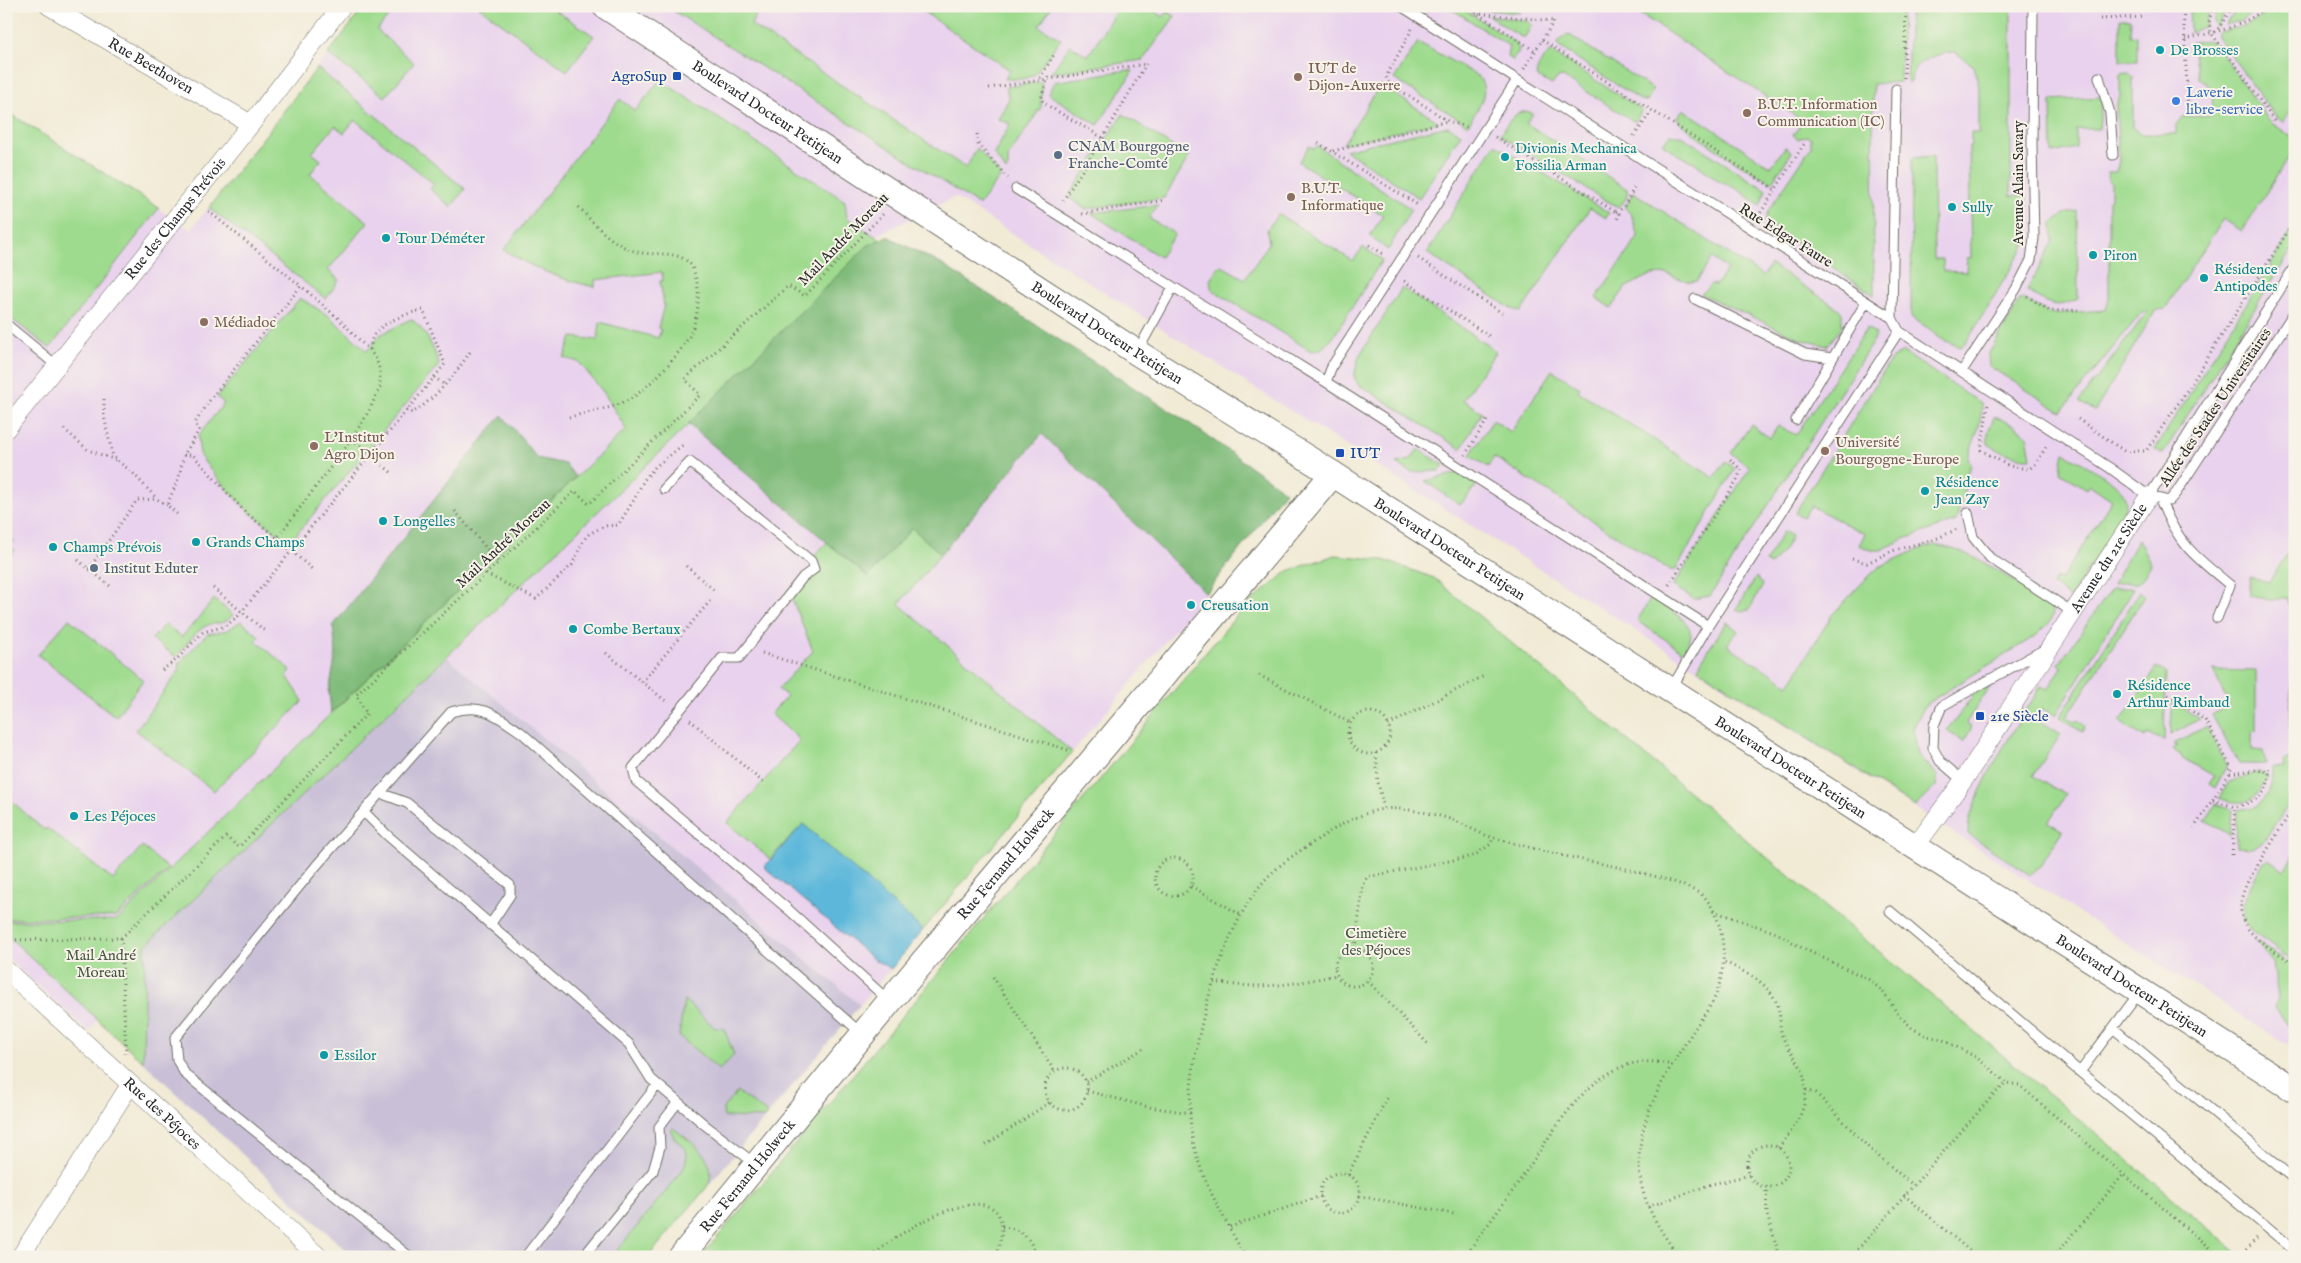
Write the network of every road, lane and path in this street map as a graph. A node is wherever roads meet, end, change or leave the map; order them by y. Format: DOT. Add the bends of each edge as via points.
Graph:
graph roads {
  1 [pos="342,6"];
  2 [pos="605,6"];
  3 [pos="1401,6"];
  4 [pos="1466,6"];
  5 [pos="1563,6"];
  6 [pos="1906,6"];
  7 [pos="2033,6"];
  8 [pos="2183,6"];
  9 [pos="2213,6"];
  10 [pos="2233,6"];
  11 [pos="56,8"];
  12 [pos="1476,12"];
  13 [pos="1559,12"];
  14 [pos="2261,12"];
  15 [pos="1418,17"];
  16 [pos="2144,17"];
  17 [pos="2100,19"];
  18 [pos="2218,30"];
  19 [pos="2211,33"];
  20 [pos="2185,39"];
  21 [pos="1542,40"];
  22 [pos="1535,51"];
  23 [pos="1054,53"];
  24 [pos="2099,77"];
  25 [pos="1048,78"];
  26 [pos="1040,79"];
  27 [pos="1517,80"];
  28 [pos="989,88"];
  29 [pos="1896,88"];
  30 [pos="2188,109"];
  31 [pos="1650,112"];
  32 [pos="1448,121"];
  33 [pos="2274,121"];
  34 [pos="251,124"];
  35 [pos="1473,129"];
  36 [pos="977,134"];
  37 [pos="1494,137"];
  38 [pos="1103,138"];
  39 [pos="1318,143"];
  40 [pos="1804,144"];
  41 [pos="1625,149"];
  42 [pos="1332,151"];
  43 [pos="2113,155"];
  44 [pos="1634,188"];
  45 [pos="1016,189"];
  46 [pos="1776,190"];
  47 [pos="899,197"];
  48 [pos="1165,200"];
  49 [pos="578,206"];
  50 [pos="207,210"];
  51 [pos="1616,212"];
  52 [pos="1431,213"];
  53 [pos="1056,214"];
  54 [pos="1065,219"];
  55 [pos="1617,220"];
  56 [pos="2295,220"];
  57 [pos="1751,228"];
  58 [pos="1418,258"];
  59 [pos="2295,266"];
  60 [pos="1403,281"];
  61 [pos="300,286"];
  62 [pos="1173,287"];
  63 [pos="2016,289"];
  64 [pos="1695,299"];
  65 [pos="1866,302"];
  66 [pos="2078,310"];
  67 [pos="2295,311"];
  68 [pos="1502,313"];
  69 [pos="1892,318"];
  70 [pos="6,324"];
  71 [pos="1899,331"];
  72 [pos="1489,336"];
  73 [pos="370,351"];
  74 [pos="470,352"];
  75 [pos="1136,352"];
  76 [pos="1832,358"];
  77 [pos="56,365"];
  78 [pos="1962,371"];
  79 [pos="434,377"];
  80 [pos="1326,382"];
  81 [pos="445,386"];
  82 [pos="1991,389"];
  83 [pos="104,399"];
  84 [pos="407,409"];
  85 [pos="568,417"];
  86 [pos="1489,417"];
  87 [pos="2078,419"];
  88 [pos="1796,420"];
  89 [pos="6,429"];
  90 [pos="64,429"];
  91 [pos="2056,432"];
  92 [pos="352,438"];
  93 [pos="684,444"];
  94 [pos="370,454"];
  95 [pos="184,455"];
  96 [pos="1728,457"];
  97 [pos="116,460"];
  98 [pos="1458,466"];
  99 [pos="392,473"];
  100 [pos="1333,474"];
  101 [pos="664,489"];
  102 [pos="2154,498"];
  103 [pos="157,500"];
  104 [pos="167,505"];
  105 [pos="455,511"];
  106 [pos="177,514"];
  107 [pos="1969,517"];
  108 [pos="277,538"];
  109 [pos="292,552"];
  110 [pos="1852,559"];
  111 [pos="78,560"];
  112 [pos="498,562"];
  113 [pos="686,566"];
  114 [pos="89,569"];
  115 [pos="313,570"];
  116 [pos="486,574"];
  117 [pos="110,586"];
  118 [pos="213,588"];
  119 [pos="714,590"];
  120 [pos="1662,596"];
  121 [pos="710,601"];
  122 [pos="242,612"];
  123 [pos="2074,613"];
  124 [pos="2217,618"];
  125 [pos="1708,626"];
  126 [pos="265,631"];
  127 [pos="2053,645"];
  128 [pos="747,648"];
  129 [pos="162,670"];
  130 [pos="1259,675"];
  131 [pos="1484,676"];
  132 [pos="642,682"];
  133 [pos="1670,690"];
  134 [pos="2168,695"];
  135 [pos="1351,723"];
  136 [pos="1388,725"];
  137 [pos="1376,753"];
  138 [pos="1095,759"];
  139 [pos="2270,766"];
  140 [pos="2270,772"];
  141 [pos="2230,773"];
  142 [pos="1963,781"];
  143 [pos="380,793"];
  144 [pos="2213,800"];
  145 [pos="2295,805"];
  146 [pos="2235,808"];
  147 [pos="1384,809"];
  148 [pos="364,812"];
  149 [pos="2194,828"];
  150 [pos="1493,837"];
  151 [pos="1915,846"];
  152 [pos="2232,855"];
  153 [pos="1191,886"];
  154 [pos="1712,911"];
  155 [pos="1890,911"];
  156 [pos="1241,915"];
  157 [pos="490,925"];
  158 [pos="121,938"];
  159 [pos="6,940"];
  160 [pos="1356,948"];
  161 [pos="1725,962"];
  162 [pos="2295,964"];
  163 [pos="6,970"];
  164 [pos="1336,974"];
  165 [pos="993,977"];
  166 [pos="1368,981"];
  167 [pos="1214,982"];
  168 [pos="2141,991"];
  169 [pos="890,1002"];
  170 [pos="2113,1028"];
  171 [pos="863,1035"];
  172 [pos="1430,1046"];
  173 [pos="1143,1050"];
  174 [pos="126,1056"];
  175 [pos="1672,1064"];
  176 [pos="1055,1072"];
  177 [pos="2080,1072"];
  178 [pos="1086,1082"];
  179 [pos="2007,1083"];
  180 [pos="130,1085"];
  181 [pos="657,1085"];
  182 [pos="1806,1090"];
  183 [pos="2295,1090"];
  184 [pos="1087,1091"];
  185 [pos="1388,1096"];
  186 [pos="678,1102"];
  187 [pos="1050,1102"];
  188 [pos="1191,1113"];
  189 [pos="986,1145"];
  190 [pos="1778,1148"];
  191 [pos="756,1165"];
  192 [pos="2124,1174"];
  193 [pos="1348,1175"];
  194 [pos="1750,1175"];
  195 [pos="2295,1180"];
  196 [pos="1913,1185"];
  197 [pos="1766,1186"];
  198 [pos="1904,1195"];
  199 [pos="1321,1196"];
  200 [pos="1359,1196"];
  201 [pos="1648,1207"];
  202 [pos="1454,1214"];
  203 [pos="1002,1227"];
  204 [pos="1230,1227"];
  205 [pos="2257,1238"];
  206 [pos="2295,1251"];
  207 [pos="20,1257"];
  208 [pos="319,1257"];
  209 [pos="410,1257"];
  210 [pos="525,1257"];
  211 [pos="583,1257"];
  212 [pos="681,1257"];
  213 [pos="872,1257"];
  214 [pos="996,1257"];
  215 [pos="1035,1257"];
  216 [pos="1245,1257"];
  217 [pos="1465,1257"];
  218 [pos="1679,1257"];
  219 [pos="1780,1257"];
  220 [pos="1850,1257"];
  221 [pos="1977,1257"];
  222 [pos="2054,1257"];
  223 [pos="2220,1257"];
  224 [pos="2239,1257"];
  1 -- 34 [label="street, Rue des Champs Prévois"];
  2 -- 47 [label="main road, Boulevard Docteur Petitjean"];
  3 -- 15 [label="lane, Rue Edgar Faure"];
  4 -- 12 [label="path"];
  5 -- 13 [label="path"];
  6 -- 29 [label="path" via="1904,81"];
  7 -- 63 [label="lane, Avenue Alain Savary" via="2034,238 2031,260"];
  8 -- 20 [label="path"];
  9 -- 19 [label="path" via="2209,22"];
  10 -- 18 [label="path"];
  11 -- 34 [label="street, Rue Beethoven"];
  12 -- 21 [label="path" via="1554,21"];
  12 -- 22 [label="path"];
  14 -- 18 [label="path" via="2250,20"];
  15 -- 27 [label="lane, Rue Edgar Faure"];
  15 -- 32 [label="path" via="1386,77 1388,82"];
  16 -- 17 [label="path"];
  18 -- 19 [label="path"];
  19 -- 20 [label="path"];
  19 -- 33 [label="path"];
  20 -- 30 [label="path"];
  21 -- 22 [label="path"];
  21 -- 31 [label="path"];
  22 -- 27 [label="path"];
  23 -- 26 [label="path"];
  24 -- 43 [label="lane" via="2110,113"];
  25 -- 26 [label="path"];
  25 -- 38 [label="path" via="1041,99 1044,104"];
  25 -- 38 [label="path" via="1146,64"];
  26 -- 28 [label="path"];
  27 -- 41 [label="lane, Rue Edgar Faure"];
  27 -- 52 [label="lane"];
  29 -- 69 [label="lane"];
  31 -- 41 [label="path"];
  31 -- 46 [label="path"];
  32 -- 35 [label="path"];
  32 -- 42 [label="path"];
  34 -- 77 [label="street, Rue des Champs Prévois"];
  36 -- 45 [label="path" via="978,144"];
  37 -- 51 [label="path"];
  38 -- 53 [label="path"];
  39 -- 42 [label="path"];
  40 -- 46 [label="path"];
  41 -- 57 [label="lane, Rue Edgar Faure"];
  42 -- 52 [label="path"];
  44 -- 51 [label="path"];
  45 -- 53 [label="lane"];
  46 -- 57 [label="path"];
  47 -- 75 [label="main road, Boulevard Docteur Petitjean"];
  47 -- 112 [label="path, Mail André Moreau" via="805,296 788,286 685,379 700,395 590,504 575,491"];
  48 -- 54 [label="path" via="1088,212"];
  49 -- 85 [label="path" via="618,243 638,252 678,256 690,263 698,294 690,335 658,376 631,398"];
  50 -- 61 [label="path"];
  51 -- 55 [label="path" via="1619,214"];
  52 -- 80 [label="lane" via="1332,366"];
  53 -- 54 [label="lane"];
  54 -- 62 [label="lane"];
  56 -- 87 [label="path" via="2146,451 2124,451"];
  57 -- 65 [label="lane, Rue Edgar Faure"];
  58 -- 68 [label="path"];
  59 -- 102 [label="lane, Avenue du 21e Siècle"];
  60 -- 72 [label="path"];
  61 -- 73 [label="path"];
  61 -- 95 [label="path" via="212,396 195,424 199,430"];
  62 -- 75 [label="lane"];
  62 -- 80 [label="lane"];
  63 -- 66 [label="path" via="2050,310"];
  63 -- 78 [label="lane, Avenue Alain Savary"];
  64 -- 76 [label="lane" via="1805,354"];
  65 -- 69 [label="lane, Rue Edgar Faure"];
  65 -- 76 [label="lane"];
  67 -- 102 [label="lane, Allée des Stades Universitaires" via="2176,493 2168,501"];
  69 -- 71 [label="lane"];
  70 -- 77 [label="lane"];
  71 -- 78 [label="lane"];
  71 -- 125 [label="lane"];
  73 -- 79 [label="path" via="373,336 382,327 411,312 423,310 445,364"];
  73 -- 92 [label="path" via="380,370 380,386"];
  74 -- 81 [label="path"];
  75 -- 100 [label="main road, Boulevard Docteur Petitjean"];
  76 -- 88 [label="lane"];
  77 -- 89 [label="street, Rue des Champs Prévois"];
  78 -- 82 [label="lane"];
  79 -- 81 [label="path"];
  79 -- 84 [label="path"];
  80 -- 98 [label="lane"];
  81 -- 84 [label="path" via="430,402 412,413"];
  82 -- 91 [label="lane"];
  82 -- 91 [label="path" via="1981,450 1998,462 2029,469 2036,464"];
  83 -- 97 [label="path" via="104,416"];
  84 -- 94 [label="path"];
  86 -- 98 [label="path"];
  90 -- 97 [label="path" via="88,450"];
  91 -- 102 [label="lane"];
  92 -- 94 [label="path"];
  92 -- 108 [label="path"];
  93 -- 116 [label="path" via="644,480 618,525 604,526 589,534 572,565 536,600"];
  94 -- 99 [label="path"];
  94 -- 109 [label="path"];
  95 -- 104 [label="path"];
  95 -- 108 [label="path" via="193,455 244,511"];
  96 -- 120 [label="path" via="1740,470 1737,480"];
  97 -- 103 [label="path"];
  98 -- 120 [label="lane"];
  100 -- 133 [label="main road, Boulevard Docteur Petitjean"];
  100 -- 138 [label="main road, Rue Fernand Holweck"];
  101 -- 128 [label="lane" via="690,462 811,562 814,569 803,577"];
  102 -- 123 [label="street, Avenue du 21e Siècle"];
  102 -- 124 [label="lane" via="2194,557 2230,585"];
  103 -- 104 [label="path"];
  103 -- 114 [label="path" via="137,500"];
  104 -- 106 [label="path"];
  105 -- 112 [label="path"];
  107 -- 110 [label="path" via="1938,538 1892,551 1867,563"];
  107 -- 123 [label="lane" via="1973,537 1990,558"];
  108 -- 109 [label="path"];
  109 -- 115 [label="path"];
  109 -- 122 [label="path"];
  111 -- 114 [label="path"];
  112 -- 116 [label="path, Mail André Moreau"];
  113 -- 119 [label="path"];
  114 -- 117 [label="path"];
  116 -- 158 [label="path, Mail André Moreau" via="356,695 367,714 239,846 226,837"];
  118 -- 122 [label="path"];
  120 -- 125 [label="lane"];
  121 -- 132 [label="path"];
  122 -- 126 [label="path"];
  122 -- 129 [label="path" via="226,626 203,632"];
  123 -- 127 [label="street, Avenue du 21e Siècle"];
  125 -- 133 [label="lane"];
  127 -- 142 [label="street, Avenue du 21e Siècle"];
  127 -- 142 [label="lane" via="1942,706 1934,725 1933,748 1940,761"];
  128 -- 138 [label="path"];
  128 -- 169 [label="lane" via="739,658 722,658 633,768 636,781 790,910"];
  130 -- 135 [label="path"];
  131 -- 136 [label="path"];
  133 -- 151 [label="main road, Boulevard Docteur Petitjean"];
  134 -- 141 [label="path" via="2205,720 2232,767"];
  135 -- 136 [label="path" via="1368,712 1380,716"];
  135 -- 137 [label="path" via="1348,730 1351,744 1362,753"];
  136 -- 137 [label="path" via="1389,739"];
  137 -- 147 [label="path"];
  138 -- 169 [label="main road, Rue Fernand Holweck"];
  139 -- 140 [label="path"];
  140 -- 141 [label="path"];
  140 -- 146 [label="path" via="2266,790 2259,798"];
  141 -- 144 [label="path"];
  142 -- 151 [label="street, Avenue du 21e Siècle"];
  143 -- 148 [label="lane"];
  143 -- 157 [label="lane" via="407,803 510,885 510,895"];
  143 -- 171 [label="lane" via="451,712 466,708 492,713 522,733"];
  144 -- 146 [label="path"];
  144 -- 149 [label="path"];
  145 -- 162 [label="path" via="2248,881 2240,905 2242,921 2249,932"];
  146 -- 152 [label="path"];
  147 -- 150 [label="path" via="1446,817"];
  147 -- 156 [label="path" via="1337,826 1306,847 1265,879"];
  148 -- 157 [label="lane"];
  148 -- 209 [label="lane" via="175,1038 177,1060 185,1074"];
  150 -- 154 [label="path" via="1683,886 1706,898"];
  150 -- 160 [label="path" via="1491,844 1474,856 1367,877 1362,884"];
  151 -- 168 [label="main road, Boulevard Docteur Petitjean"];
  153 -- 153 [label="path" via="1193,874 1188,863 1170,858 1160,864 1155,876 1164,892 1182,895"];
  153 -- 156 [label="path"];
  154 -- 161 [label="path" via="1720,930"];
  154 -- 179 [label="path" via="1777,933 1870,980 1884,992 1912,1028 1976,1057"];
  155 -- 177 [label="lane"];
  156 -- 167 [label="path" via="1225,946"];
  157 -- 181 [label="lane" via="630,1044 638,1061"];
  158 -- 159 [label="path"];
  158 -- 174 [label="path"];
  160 -- 164 [label="path" via="1343,951 1338,956"];
  160 -- 166 [label="path" via="1371,958 1373,970"];
  161 -- 175 [label="path" via="1716,995"];
  161 -- 182 [label="path" via="1768,988 1780,1014 1780,1029 1800,1067"];
  163 -- 180 [label="street, Rue des Péjoces"];
  164 -- 166 [label="path" via="1350,986"];
  164 -- 167 [label="path" via="1269,987 1243,988"];
  165 -- 176 [label="path"];
  166 -- 172 [label="path"];
  167 -- 188 [label="path" via="1194,1060"];
  168 -- 170 [label="lane"];
  168 -- 183 [label="main road, Boulevard Docteur Petitjean"];
  169 -- 171 [label="main road, Rue Fernand Holweck"];
  170 -- 177 [label="lane"];
  170 -- 195 [label="lane"];
  171 -- 191 [label="main road, Rue Fernand Holweck"];
  173 -- 178 [label="path"];
  175 -- 201 [label="path" via="1641,1131 1640,1176"];
  175 -- 217 [label="path" via="1652,1060 1622,1065 1587,1089"];
  176 -- 178 [label="path" via="1068,1068 1080,1073"];
  176 -- 187 [label="path" via="1047,1082"];
  177 -- 206 [label="lane"];
  178 -- 184 [label="path"];
  179 -- 192 [label="path" via="2019,1085"];
  179 -- 196 [label="path"];
  180 -- 207 [label="street"];
  180 -- 208 [label="street, Rue des Péjoces"];
  181 -- 186 [label="lane"];
  181 -- 210 [label="lane"];
  182 -- 190 [label="path" via="1799,1121"];
  182 -- 196 [label="path" via="1816,1092 1872,1150"];
  184 -- 187 [label="path" via="1076,1108 1062,1109"];
  184 -- 188 [label="path" via="1149,1107"];
  185 -- 193 [label="path"];
  186 -- 191 [label="lane"];
  186 -- 211 [label="lane" via="659,1127 660,1147 653,1171"];
  187 -- 189 [label="path"];
  188 -- 204 [label="path" via="1191,1128 1202,1173"];
  190 -- 194 [label="path" via="1767,1145 1755,1150 1748,1161"];
  190 -- 197 [label="path" via="1788,1160 1788,1174 1779,1184"];
  191 -- 212 [label="main road, Rue Fernand Holweck"];
  192 -- 222 [label="path"];
  192 -- 223 [label="path"];
  193 -- 199 [label="path" via="1337,1173 1326,1179"];
  193 -- 200 [label="path" via="1358,1184"];
  194 -- 197 [label="path"];
  194 -- 201 [label="path" via="1704,1186"];
  196 -- 198 [label="path"];
  197 -- 219 [label="path" via="1767,1216"];
  198 -- 220 [label="path"];
  198 -- 221 [label="path"];
  199 -- 200 [label="path" via="1327,1207 1339,1212 1352,1209"];
  199 -- 204 [label="path"];
  200 -- 202 [label="path"];
  201 -- 218 [label="path"];
  203 -- 213 [label="path" via="993,1209 985,1204 969,1204 904,1230"];
  203 -- 214 [label="path"];
  203 -- 215 [label="path" via="1020,1231 1029,1240"];
  204 -- 216 [label="path"];
  205 -- 224 [label="path"];
}
